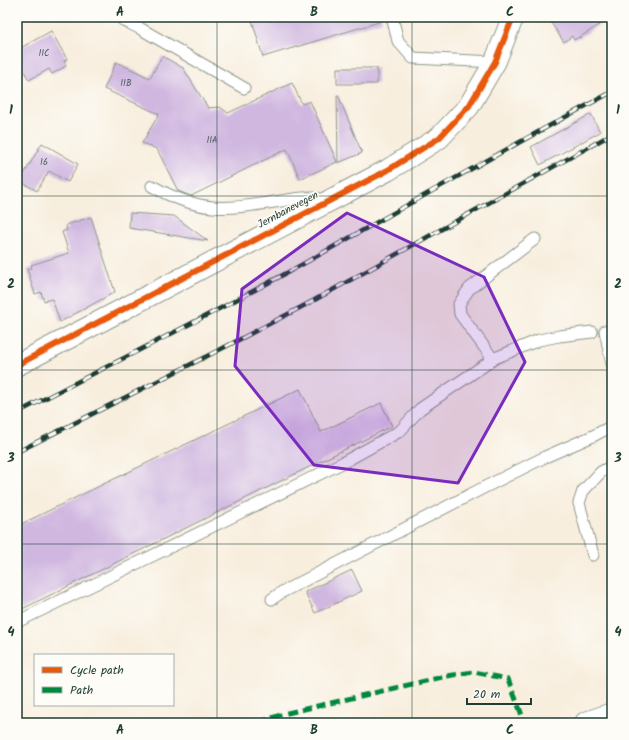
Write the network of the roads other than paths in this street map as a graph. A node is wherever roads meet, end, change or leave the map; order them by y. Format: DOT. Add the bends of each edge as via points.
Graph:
graph roads {
  1 [pos="120,17"];
  2 [pos="392,17"];
  3 [pos="513,17"];
  4 [pos="495,62"];
  5 [pos="244,88"];
  6 [pos="152,186"];
  7 [pos="326,201"];
  8 [pos="535,239"];
  9 [pos="605,331"];
  10 [pos="592,332"];
  11 [pos="493,359"];
  12 [pos="612,364"];
  13 [pos="17,365"];
  14 [pos="612,426"];
  15 [pos="612,466"];
  16 [pos="593,556"];
  17 [pos="272,599"];
  18 [pos="17,622"];
  19 [pos="612,714"];
  20 [pos="586,723"];
  1 -- 5 [label="lane"];
  2 -- 4 [label="lane" via="398,41 413,58"];
  3 -- 4 [label="street, Jernbanevegen"];
  4 -- 7 [label="street, Jernbanevegen" via="469,106 439,138 388,170"];
  6 -- 7 [label="lane" via="186,202 214,208 307,198"];
  7 -- 13 [label="street, Jernbanevegen"];
  8 -- 11 [label="lane" via="468,289 459,304 460,314"];
  9 -- 12 [label="lane"];
  10 -- 11 [label="lane" via="539,340"];
  11 -- 18 [label="lane" via="420,409 400,431"];
  14 -- 17 [label="lane" via="485,487"];
  15 -- 16 [label="lane" via="601,472 583,491 579,503"];
  19 -- 20 [label="main road"];
}
